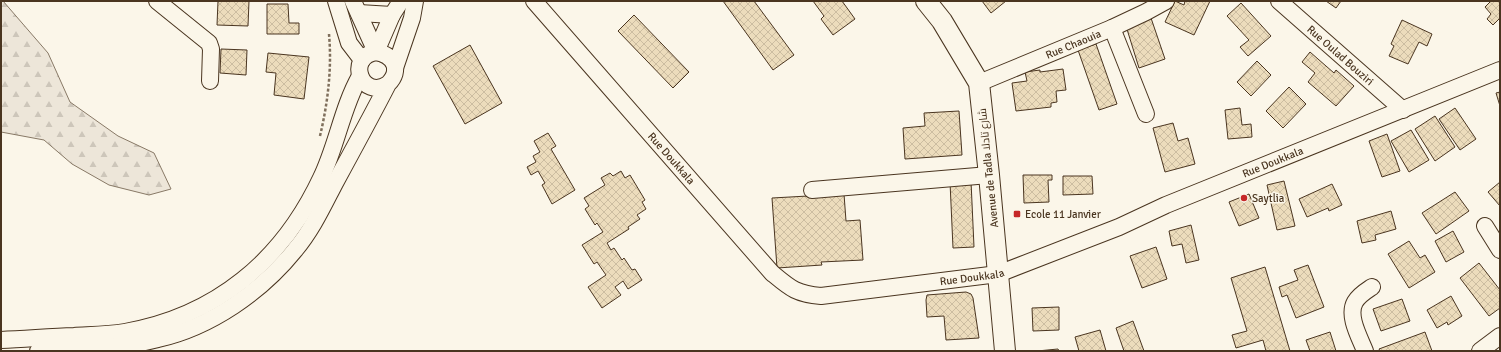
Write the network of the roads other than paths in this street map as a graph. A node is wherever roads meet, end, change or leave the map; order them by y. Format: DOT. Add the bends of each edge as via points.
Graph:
graph roads {
  1 [pos="157,1"];
  2 [pos="336,1"];
  3 [pos="401,1"];
  4 [pos="415,1"];
  5 [pos="534,1"];
  6 [pos="926,1"];
  7 [pos="1166,1"];
  8 [pos="1279,1"];
  9 [pos="356,7"];
  10 [pos="392,15"];
  11 [pos="1112,28"];
  12 [pos="376,52"];
  13 [pos="362,60"];
  14 [pos="395,68"];
  15 [pos="1500,70"];
  16 [pos="360,76"];
  17 [pos="210,81"];
  18 [pos="979,83"];
  19 [pos="388,84"];
  20 [pos="1403,110"];
  21 [pos="1146,114"];
  22 [pos="989,175"];
  23 [pos="812,190"];
  24 [pos="1485,226"];
  25 [pos="1500,250"];
  26 [pos="998,274"];
  27 [pos="1372,286"];
  28 [pos="1500,336"];
  29 [pos="1,340"];
  30 [pos="38,351"];
  31 [pos="1005,351"];
  32 [pos="1365,351"];
  33 [pos="1480,351"];
  1 -- 17 [label="street" via="209,43 212,49"];
  2 -- 13 [label="street" via="349,43"];
  3 -- 10 [label="street"];
  4 -- 14 [label="street"];
  5 -- 26 [label="street, Rue Doukkala" via="772,273 795,291 821,296"];
  6 -- 18 [label="main road, Avenue de Tadla شارع تادلا" via="942,21"];
  7 -- 11 [label="street, Rue Chaouia"];
  8 -- 20 [label="street, Rue Oulad Bouziri"];
  9 -- 10 [label="street"];
  9 -- 12 [label="street"];
  10 -- 12 [label="street"];
  11 -- 18 [label="street, Rue Chaouia"];
  11 -- 21 [label="street"];
  12 -- 13 [label="street" via="368,54"];
  12 -- 14 [label="street" via="390,57"];
  13 -- 16 [label="street"];
  14 -- 19 [label="street" via="393,78"];
  15 -- 20 [label="street, Rue Doukkala"];
  16 -- 19 [label="street" via="372,87 380,88"];
  16 -- 29 [label="street" via="350,94 337,138 321,177 302,214 284,240 238,284 184,315 154,325 124,332"];
  18 -- 22 [label="main road, Avenue de Tadla شارع تادلا"];
  19 -- 30 [label="street" via="314,223 296,250 273,275 248,296 191,329 159,339 127,346"];
  20 -- 26 [label="street, Rue Doukkala"];
  22 -- 23 [label="street"];
  22 -- 26 [label="main road, Avenue de Tadla شارع تادلا"];
  24 -- 25 [label="street"];
  26 -- 31 [label="main road, Avenue de Tadla شارع تادلا"];
  27 -- 32 [label="street" via="1353,306 1355,324"];
  28 -- 33 [label="street"];
}
